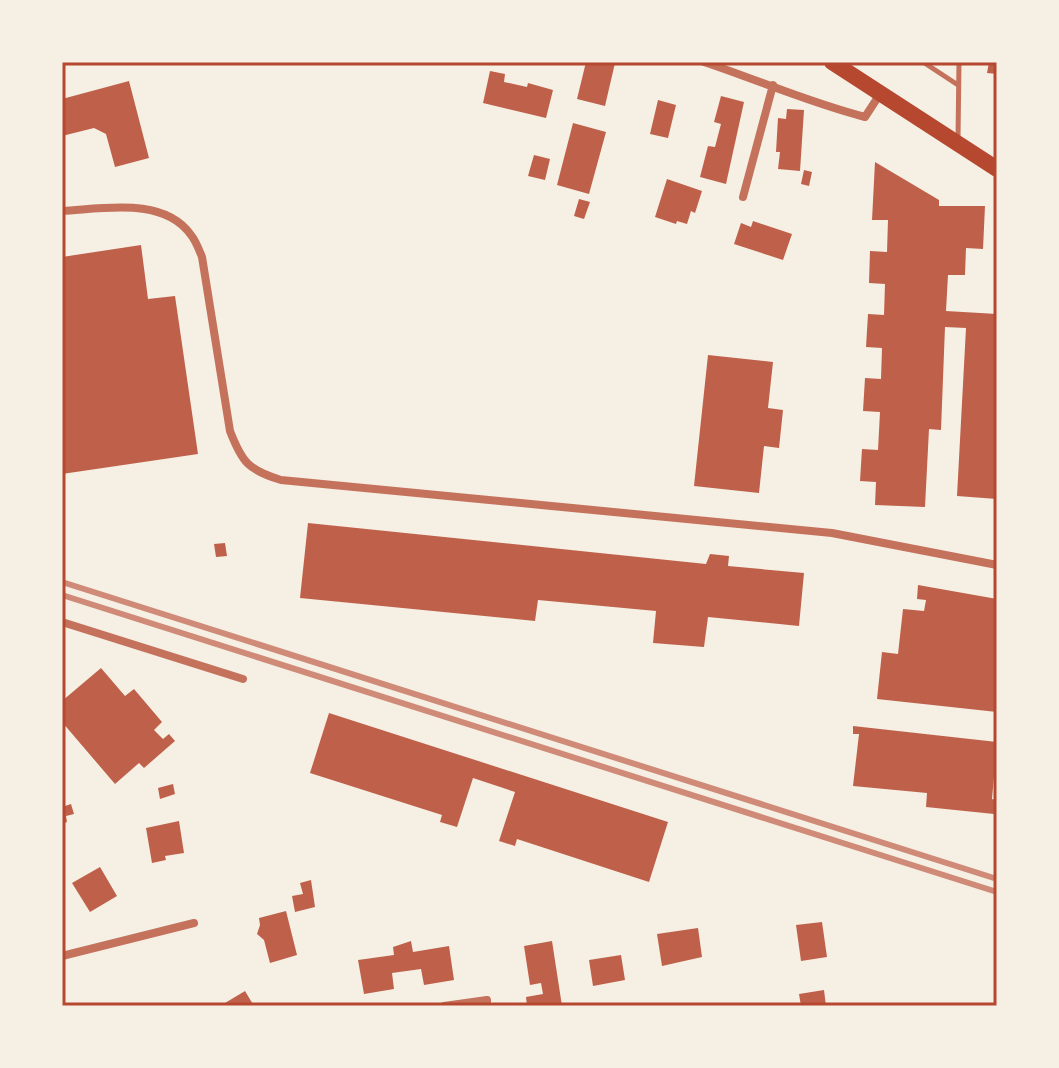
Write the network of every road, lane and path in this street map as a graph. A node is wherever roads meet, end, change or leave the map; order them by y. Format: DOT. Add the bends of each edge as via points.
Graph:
graph roads {
  1 [pos="704,62"];
  2 [pos="832,62"];
  3 [pos="923,62"];
  4 [pos="959,62"];
  5 [pos="773,85"];
  6 [pos="958,86"];
  7 [pos="880,94"];
  8 [pos="958,144"];
  9 [pos="997,169"];
  10 [pos="743,197"];
  11 [pos="62,211"];
  12 [pos="997,565"];
  13 [pos="62,622"];
  14 [pos="243,679"];
  15 [pos="194,923"];
  16 [pos="62,956"];
  17 [pos="444,1006"];
  18 [pos="487,1006"];
  1 -- 5 [label="street"];
  2 -- 7 [label="main road"];
  3 -- 6 [label="lane"];
  4 -- 6 [label="lane"];
  5 -- 7 [label="street" via="865,117"];
  5 -- 10 [label="street"];
  6 -- 8 [label="lane"];
  7 -- 8 [label="main road"];
  8 -- 9 [label="main road"];
  11 -- 12 [label="street" via="146,208 172,218 190,233 202,257 230,431 239,456 256,472 281,480 832,533"];
  13 -- 14 [label="street"];
  15 -- 16 [label="street"];
  17 -- 18 [label="street" via="487,1000"];
}
